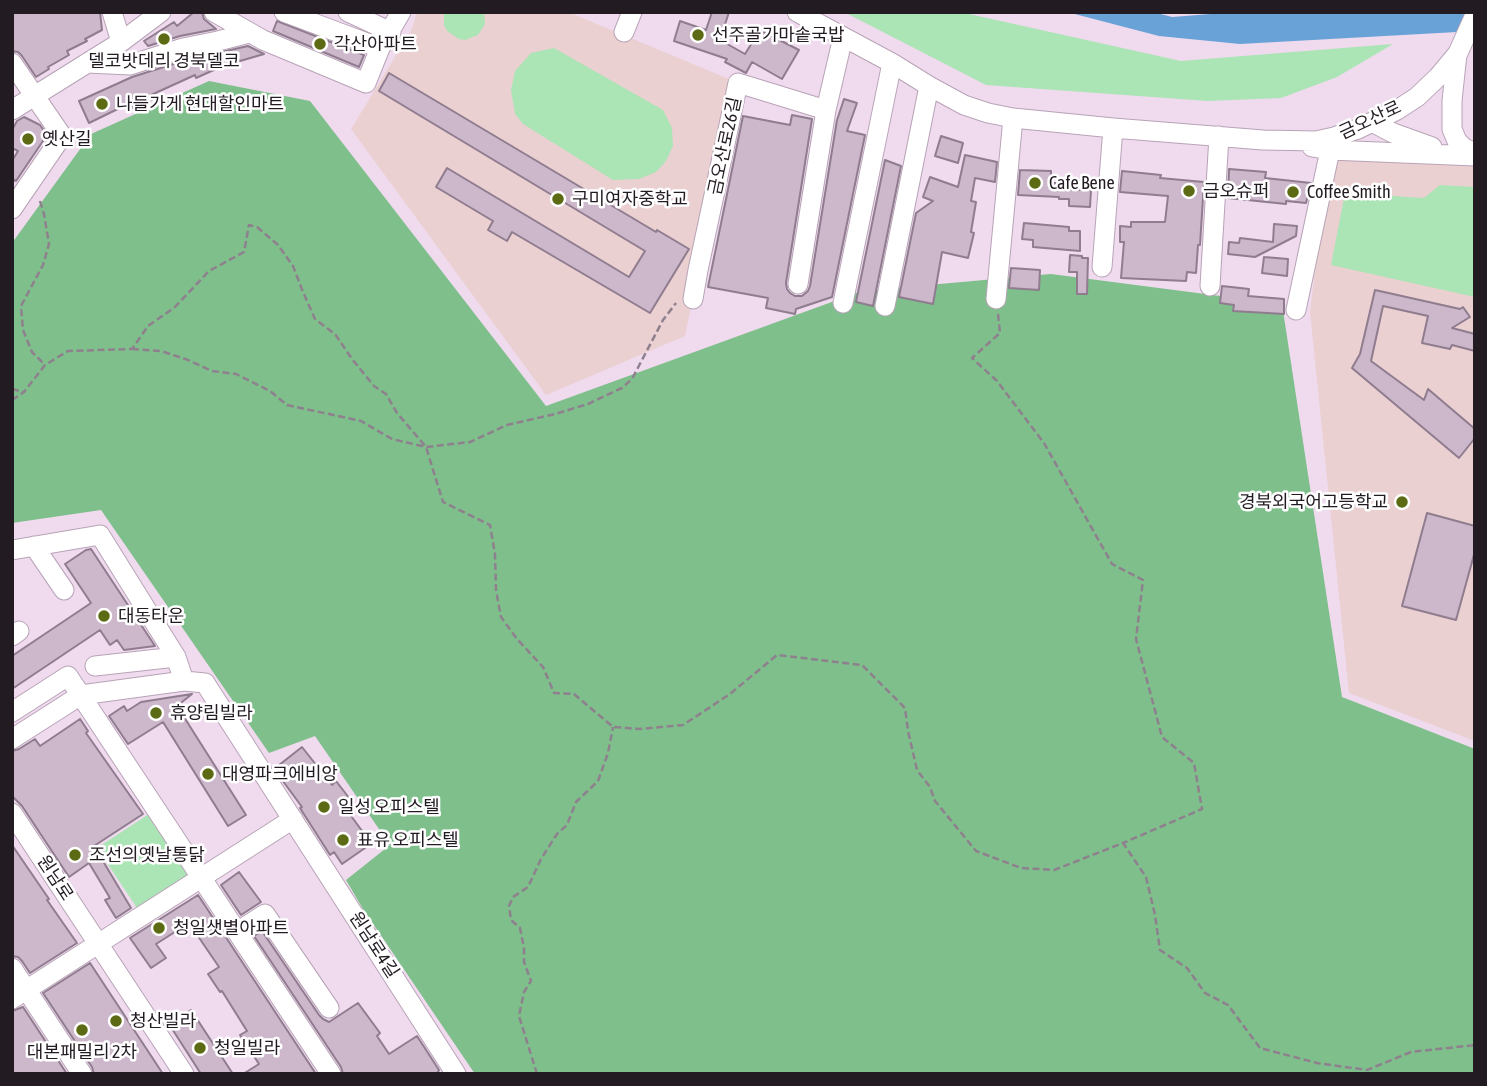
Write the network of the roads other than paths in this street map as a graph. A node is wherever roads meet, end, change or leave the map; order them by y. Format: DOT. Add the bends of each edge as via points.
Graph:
graph roads {
  1 [pos="112,12"];
  2 [pos="161,12"];
  3 [pos="214,12"];
  4 [pos="284,12"];
  5 [pos="348,12"];
  6 [pos="401,12"];
  7 [pos="632,12"];
  8 [pos="797,12"];
  9 [pos="1475,15"];
  10 [pos="624,32"];
  11 [pos="249,33"];
  12 [pos="843,37"];
  13 [pos="385,40"];
  14 [pos="121,42"];
  15 [pos="1458,53"];
  16 [pos="87,63"];
  17 [pos="892,63"];
  18 [pos="12,64"];
  19 [pos="929,86"];
  20 [pos="35,96"];
  21 [pos="12,110"];
  22 [pos="826,110"];
  23 [pos="1013,118"];
  24 [pos="1372,122"];
  25 [pos="1113,128"];
  26 [pos="1219,136"];
  27 [pos="1263,140"];
  28 [pos="1331,150"];
  29 [pos="1474,155"];
  30 [pos="12,209"];
  31 [pos="1102,267"];
  32 [pos="798,284"];
  33 [pos="1210,286"];
  34 [pos="996,299"];
  35 [pos="685,300"];
  36 [pos="843,303"];
  37 [pos="884,306"];
  38 [pos="1296,310"];
  39 [pos="34,546"];
  40 [pos="12,550"];
  41 [pos="64,590"];
  42 [pos="176,657"];
  43 [pos="95,666"];
  44 [pos="184,681"];
  45 [pos="81,695"];
  46 [pos="12,712"];
  47 [pos="12,739"];
  48 [pos="12,813"];
  49 [pos="293,819"];
  50 [pos="201,877"];
  51 [pos="237,932"];
  52 [pos="99,944"];
  53 [pos="12,968"];
  54 [pos="19,994"];
  55 [pos="329,1008"];
  56 [pos="455,1073"];
  57 [pos="82,1074"];
  58 [pos="184,1074"];
  59 [pos="331,1074"];
  1 -- 14 [label="street"];
  2 -- 14 [label="street"];
  3 -- 11 [label="street"];
  4 -- 13 [label="street"];
  5 -- 13 [label="street"];
  6 -- 13 [label="street"];
  7 -- 10 [label="street"];
  8 -- 12 [label="street, 금오산로"];
  9 -- 15 [label="street, 금오산로"];
  11 -- 13 [label="street" via="366,83"];
  11 -- 16 [label="street" via="130,65"];
  12 -- 17 [label="street, 금오산로"];
  12 -- 22 [label="street"];
  14 -- 16 [label="street"];
  15 -- 24 [label="street, 금오산로" via="1417,97"];
  15 -- 29 [label="street" via="1452,129 1457,141"];
  16 -- 20 [label="street"];
  17 -- 19 [label="street, 금오산로"];
  17 -- 36 [label="street"];
  18 -- 20 [label="street"];
  19 -- 23 [label="street, 금오산로" via="964,105"];
  19 -- 37 [label="street"];
  20 -- 21 [label="street"];
  20 -- 30 [label="street" via="62,136"];
  22 -- 32 [label="street"];
  22 -- 35 [label="street, 금오산로26길" via="738,83 698,270"];
  23 -- 25 [label="street, 금오산로"];
  23 -- 34 [label="street"];
  24 -- 27 [label="street, 금오산로" via="1316,141"];
  24 -- 29 [label="street" via="1422,145"];
  25 -- 26 [label="street, 금오산로"];
  25 -- 31 [label="street"];
  26 -- 27 [label="street, 금오산로"];
  26 -- 33 [label="street"];
  27 -- 28 [label="street"];
  28 -- 29 [label="street"];
  28 -- 38 [label="street, 금오산로"];
  39 -- 40 [label="street"];
  39 -- 41 [label="street"];
  39 -- 42 [label="street" via="100,535"];
  42 -- 43 [label="street"];
  42 -- 44 [label="street"];
  44 -- 45 [label="street"];
  44 -- 49 [label="street, 원남로4길" via="205,683"];
  45 -- 46 [label="street" via="68,676"];
  45 -- 47 [label="street"];
  45 -- 50 [label="street"];
  48 -- 52 [label="street, 원남로"];
  49 -- 50 [label="street"];
  49 -- 56 [label="street, 원남로4길"];
  50 -- 51 [label="street"];
  50 -- 52 [label="street"];
  51 -- 55 [label="street" via="265,914"];
  51 -- 59 [label="street"];
  52 -- 54 [label="street"];
  52 -- 58 [label="street, 원남로"];
  53 -- 54 [label="street"];
  54 -- 57 [label="street"];
}
